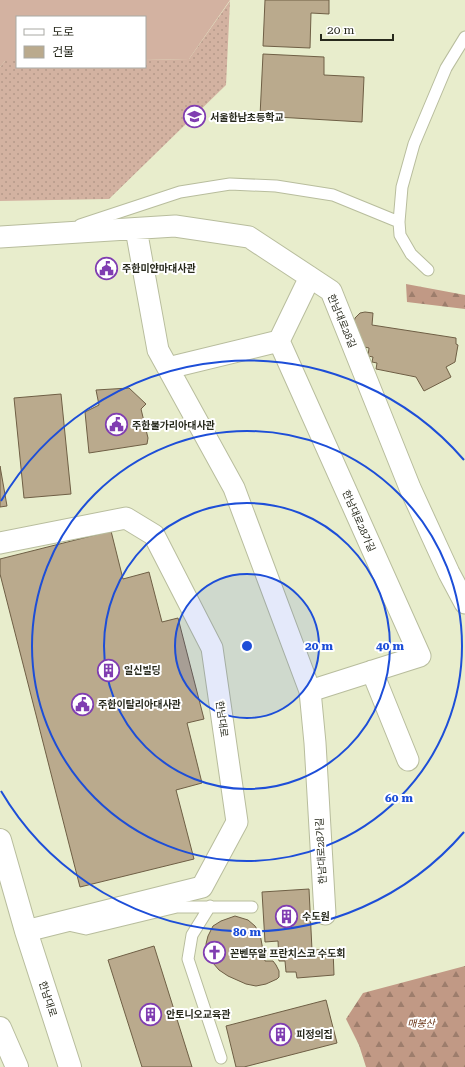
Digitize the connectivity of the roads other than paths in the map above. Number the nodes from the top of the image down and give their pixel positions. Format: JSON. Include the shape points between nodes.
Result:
{"nodes":[{"id":1,"x":465,"y":37,"type":"edge"},
{"id":2,"x":399,"y":222,"type":"junction"},
{"id":3,"x":136,"y":229,"type":"junction"},
{"id":4,"x":54,"y":234,"type":"junction"},
{"id":5,"x":0,"y":237,"type":"edge"},
{"id":6,"x":428,"y":270,"type":"dead end"},
{"id":7,"x":310,"y":277,"type":"junction"},
{"id":8,"x":279,"y":342,"type":"junction"},
{"id":9,"x":168,"y":368,"type":"junction"},
{"id":10,"x":0,"y":543,"type":"edge"},
{"id":11,"x":465,"y":603,"type":"edge"},
{"id":12,"x":372,"y":671,"type":"junction"},
{"id":13,"x":310,"y":691,"type":"junction"},
{"id":14,"x":408,"y":760,"type":"dead end"},
{"id":15,"x":0,"y":840,"type":"edge"},
{"id":16,"x":210,"y":906,"type":"junction"},
{"id":17,"x":252,"y":907,"type":"dead end"},
{"id":18,"x":325,"y":914,"type":"dead end"},
{"id":19,"x":60,"y":923,"type":"junction"},
{"id":20,"x":26,"y":932,"type":"junction"},
{"id":21,"x":0,"y":1028,"type":"edge"},
{"id":22,"x":221,"y":1058,"type":"dead end"},
{"id":23,"x":17,"y":1067,"type":"edge"},
{"id":24,"x":70,"y":1067,"type":"edge"}],
"edges":[{"from":1,"to":2,"type":"lane","via":[[446,68],[414,144],[402,187]]},
{"from":2,"to":4,"type":"lane","via":[[332,195],[276,186],[230,184],[180,192]]},
{"from":2,"to":6,"type":"lane","via":[[400,235],[412,254]]},
{"from":3,"to":4,"type":"street","name":"한남대로28길"},
{"from":3,"to":7,"type":"street","name":"한남대로28길","via":[[175,226],[249,237]]},
{"from":3,"to":9,"type":"street","name":"한남대로28가길","via":[[158,350]]},
{"from":4,"to":5,"type":"street","name":"한남대로28길"},
{"from":7,"to":8,"type":"street"},
{"from":7,"to":11,"type":"street","name":"한남대로28길","via":[[332,291],[410,488]]},
{"from":8,"to":9,"type":"street"},
{"from":8,"to":12,"type":"street","name":"한남대로28가길","via":[[420,656]]},
{"from":9,"to":13,"type":"street","name":"한남대로28가길","via":[[234,488]]},
{"from":10,"to":19,"type":"street","name":"한남대로","via":[[126,518],[154,535],[212,648],[237,822],[202,887]]},
{"from":12,"to":13,"type":"street","name":"한남대로28가길"},
{"from":12,"to":14,"type":"street"},
{"from":13,"to":18,"type":"street","name":"한남대로28가길"},
{"from":15,"to":20,"type":"main road","name":"한남대로"},
{"from":16,"to":17,"type":"lane"},
{"from":16,"to":19,"type":"lane","via":[[177,907],[86,929]]},
{"from":16,"to":22,"type":"lane","via":[[192,935],[188,959]]},
{"from":19,"to":20,"type":"street","name":"한남대로"},
{"from":20,"to":24,"type":"main road","name":"한남대로"},
{"from":21,"to":23,"type":"main road"}]}
